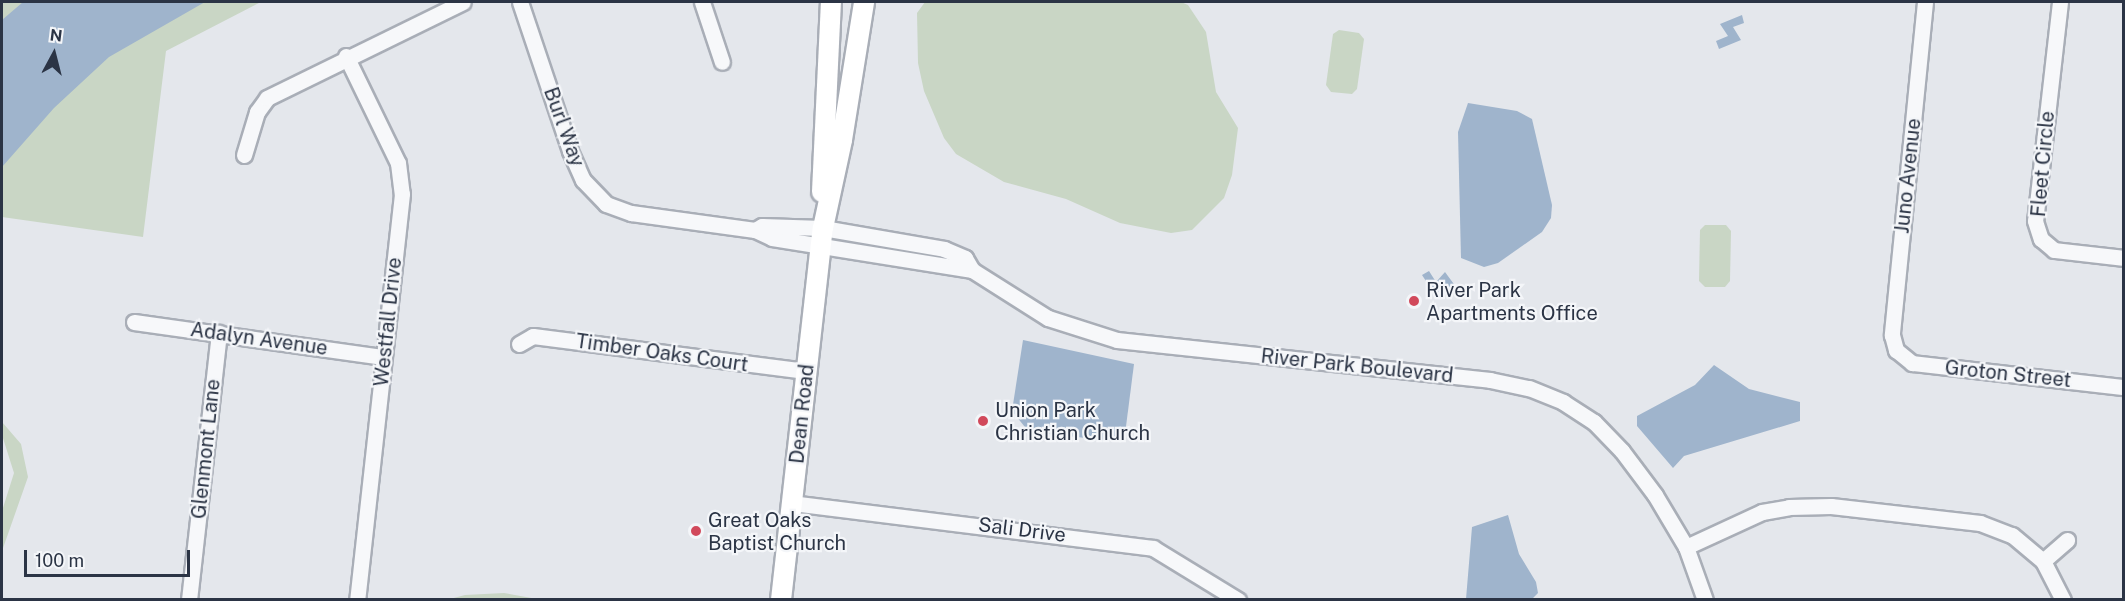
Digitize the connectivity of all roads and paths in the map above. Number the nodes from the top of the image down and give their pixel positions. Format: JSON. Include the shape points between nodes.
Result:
{"nodes":[{"id":1,"x":463,"y":2,"type":"edge"},
{"id":2,"x":520,"y":2,"type":"edge"},
{"id":3,"x":702,"y":2,"type":"edge"},
{"id":4,"x":831,"y":2,"type":"edge"},
{"id":5,"x":864,"y":2,"type":"edge"},
{"id":6,"x":1925,"y":2,"type":"edge"},
{"id":7,"x":2060,"y":2,"type":"edge"},
{"id":8,"x":346,"y":56,"type":"junction"},
{"id":9,"x":722,"y":62,"type":"dead end"},
{"id":10,"x":244,"y":155,"type":"dead end"},
{"id":11,"x":822,"y":237,"type":"junction"},
{"id":12,"x":2124,"y":258,"type":"edge"},
{"id":13,"x":134,"y":322,"type":"dead end"},
{"id":14,"x":219,"y":333,"type":"junction"},
{"id":15,"x":519,"y":344,"type":"dead end"},
{"id":16,"x":1896,"y":350,"type":"joint"},
{"id":17,"x":384,"y":357,"type":"junction"},
{"id":18,"x":806,"y":371,"type":"junction"},
{"id":19,"x":2124,"y":387,"type":"edge"},
{"id":20,"x":792,"y":503,"type":"junction"},
{"id":21,"x":2067,"y":540,"type":"dead end"},
{"id":22,"x":1686,"y":548,"type":"junction"},
{"id":23,"x":2043,"y":561,"type":"junction"},
{"id":24,"x":189,"y":600,"type":"edge"},
{"id":25,"x":357,"y":600,"type":"edge"},
{"id":26,"x":781,"y":600,"type":"edge"},
{"id":27,"x":1238,"y":600,"type":"edge"},
{"id":28,"x":1705,"y":600,"type":"edge"},
{"id":29,"x":2063,"y":600,"type":"edge"}],
"edges":[{"from":1,"to":8,"type":"street"},
{"from":2,"to":11,"type":"street","name":"Burl Way","via":[[570,151],[583,180],[606,204],[631,213],[755,230],[762,226]]},
{"from":3,"to":9,"type":"street"},
{"from":4,"to":11,"type":"main road","name":"Dean Road","via":[[822,138]]},
{"from":5,"to":11,"type":"main road","name":"Dean Road"},
{"from":6,"to":16,"type":"street","name":"Juno Avenue","via":[[1892,335]]},
{"from":7,"to":12,"type":"street","name":"Fleet Circle","via":[[2035,221],[2042,239],[2054,250]]},
{"from":8,"to":10,"type":"street","via":[[267,98],[253,122]]},
{"from":8,"to":17,"type":"street","name":"Westfall Drive","via":[[398,163],[402,194]]},
{"from":11,"to":18,"type":"main road","name":"Dean Road"},
{"from":11,"to":22,"type":"street","name":"River Park Boulevard","via":[[934,246],[965,258],[972,270],[1048,318],[1117,340],[1490,380],[1529,388],[1563,402],[1608,436],[1655,495]]},
{"from":13,"to":14,"type":"street","name":"Adalyn Avenue"},
{"from":14,"to":17,"type":"street","name":"Adalyn Avenue"},
{"from":14,"to":24,"type":"street","name":"Glenmont Lane"},
{"from":15,"to":18,"type":"street","name":"Timber Oaks Court","via":[[533,336]]},
{"from":16,"to":19,"type":"street","name":"Groton Street","via":[[1912,363]]},
{"from":17,"to":25,"type":"street","name":"Westfall Drive"},
{"from":18,"to":20,"type":"main road","name":"Dean Road"},
{"from":20,"to":26,"type":"main road","name":"Dean Road"},
{"from":20,"to":27,"type":"street","name":"Sali Drive","via":[[1153,548]]},
{"from":21,"to":23,"type":"street"},
{"from":22,"to":23,"type":"street","via":[[1762,512],[1831,506],[1980,524],[2012,535]]},
{"from":22,"to":28,"type":"street","name":"River Park Boulevard"},
{"from":23,"to":29,"type":"street"}]}
